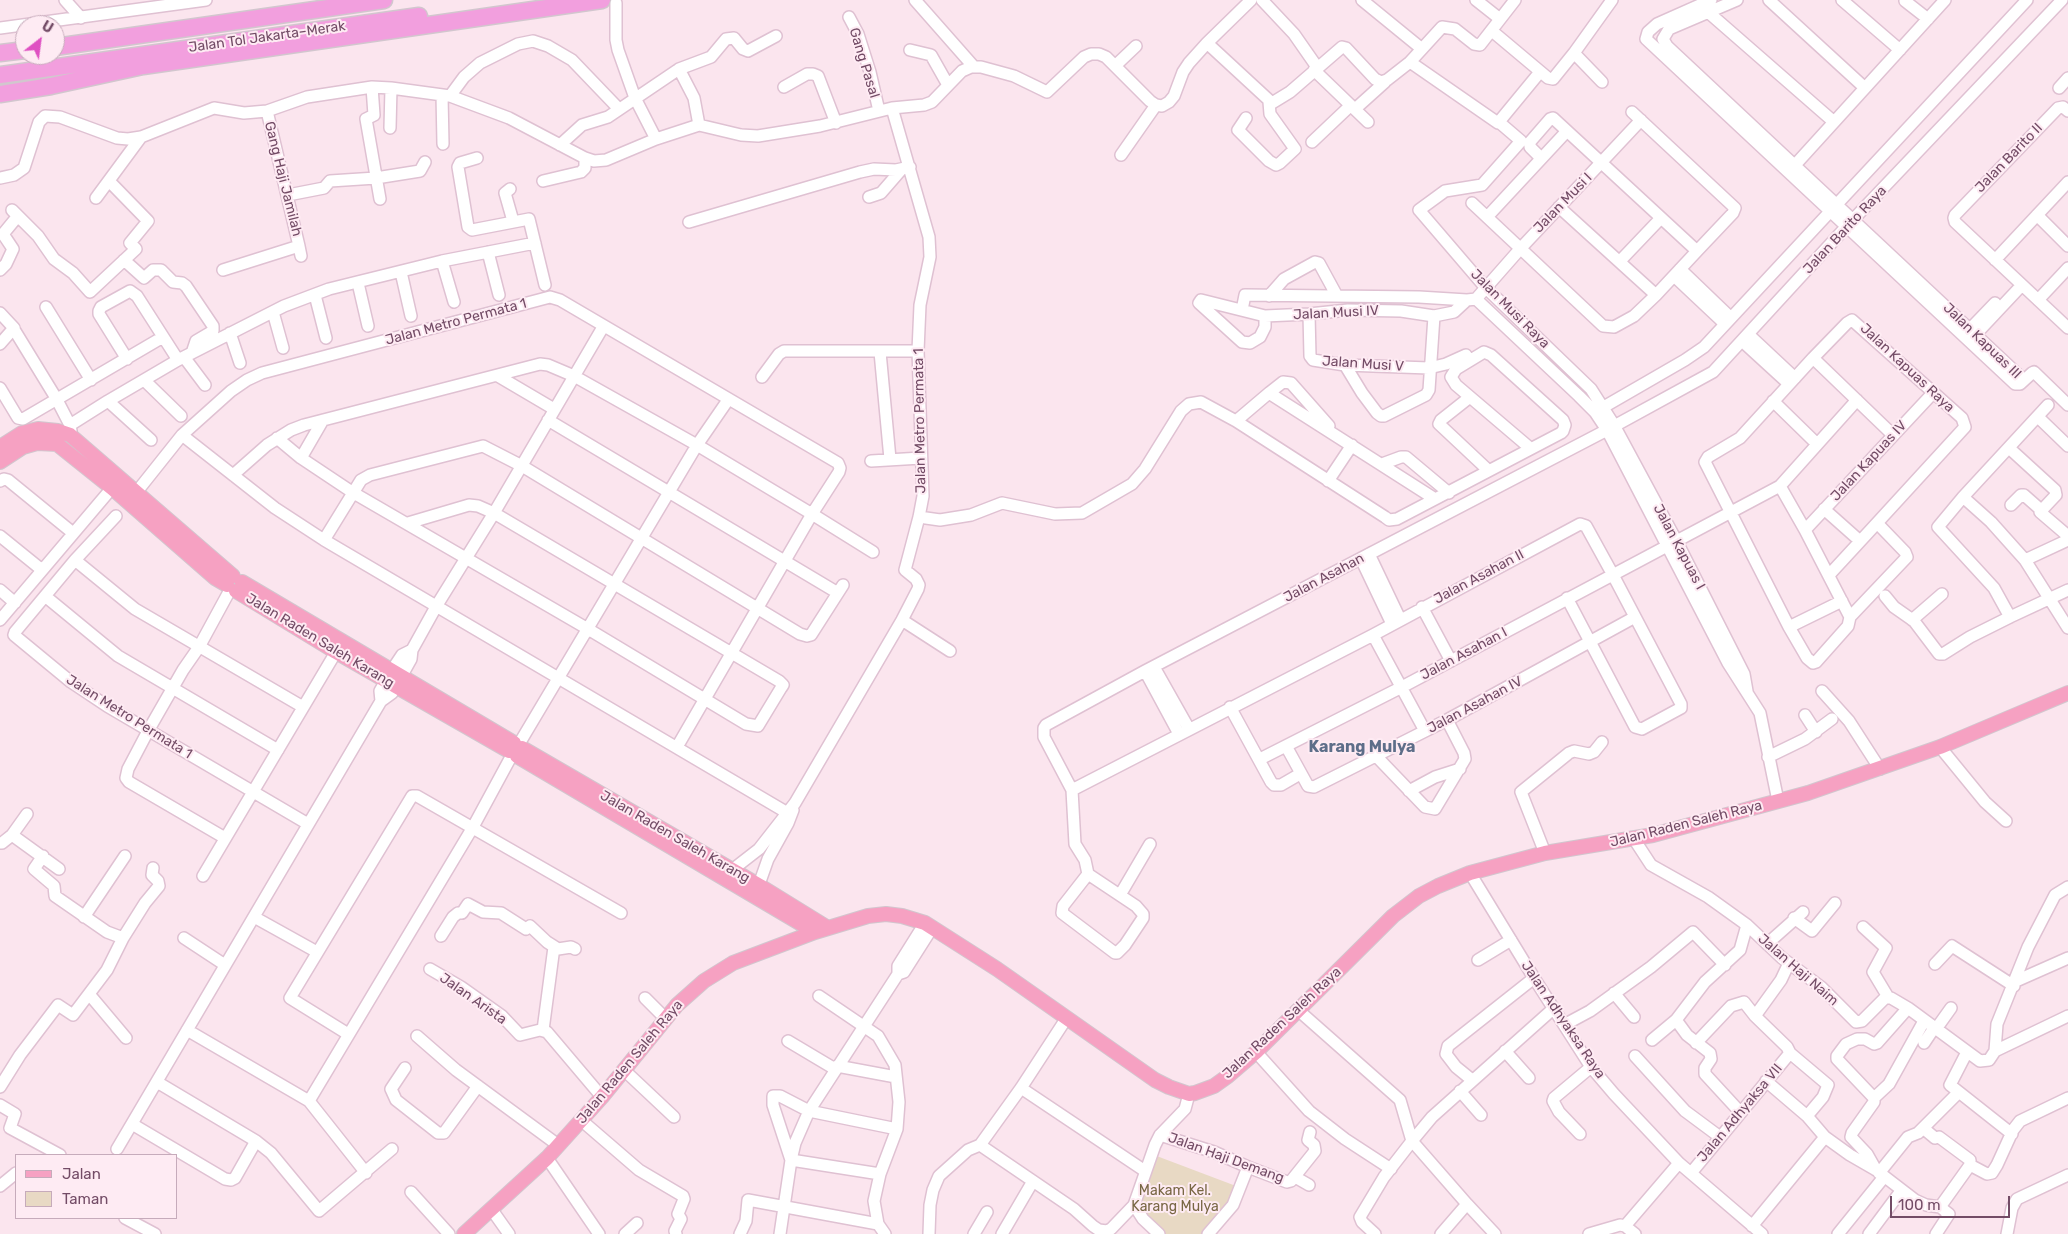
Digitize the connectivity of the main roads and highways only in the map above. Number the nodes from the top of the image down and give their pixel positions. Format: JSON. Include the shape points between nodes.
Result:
{"nodes":[{"id":1,"x":384,"y":0,"type":"edge"},
{"id":2,"x":535,"y":0,"type":"edge"},
{"id":3,"x":609,"y":1,"type":"edge"},
{"id":4,"x":0,"y":42,"type":"edge"},
{"id":5,"x":15,"y":43,"type":"edge"},
{"id":6,"x":65,"y":44,"type":"edge"},
{"id":7,"x":15,"y":51,"type":"edge"},
{"id":8,"x":0,"y":53,"type":"edge"},
{"id":9,"x":0,"y":75,"type":"edge"},
{"id":10,"x":0,"y":94,"type":"edge"},
{"id":11,"x":2,"y":444,"type":"edge"},
{"id":12,"x":0,"y":462,"type":"edge"},
{"id":13,"x":116,"y":483,"type":"junction"},
{"id":14,"x":233,"y":584,"type":"junction"},
{"id":15,"x":394,"y":678,"type":"junction"},
{"id":16,"x":2068,"y":693,"type":"edge"},
{"id":17,"x":821,"y":930,"type":"junction"},
{"id":18,"x":464,"y":1234,"type":"edge"}],
"edges":[{"from":1,"to":6,"type":"highway","name":"Jalan Tol Jakarta–Merak"},
{"from":2,"to":9,"type":"highway","name":"Jalan Tol Jakarta–Merak"},
{"from":3,"to":10,"type":"highway","via":[[143,66]]},
{"from":4,"to":5,"type":"highway"},
{"from":7,"to":8,"type":"highway"},
{"from":11,"to":13,"type":"main road","name":"Jalan Raden Saleh Karang","via":[[38,429],[70,430]]},
{"from":12,"to":13,"type":"main road","name":"Jalan Raden Saleh Karang","via":[[23,447],[37,443],[57,444]]},
{"from":13,"to":14,"type":"main road","name":"Jalan Raden Saleh Karang"},
{"from":14,"to":15,"type":"main road","name":"Jalan Raden Saleh Karang"},
{"from":14,"to":15,"type":"main road","name":"Jalan Raden Saleh Karang","via":[[336,652]]},
{"from":15,"to":17,"type":"main road","name":"Jalan Raden Saleh Karang"},
{"from":16,"to":17,"type":"main road","name":"Jalan Raden Saleh Raya","via":[[1940,747],[1778,801],[1634,839],[1545,853],[1470,873],[1419,896],[1393,916],[1256,1052],[1214,1086],[1189,1094],[1155,1080],[929,925],[886,914]]},
{"from":17,"to":18,"type":"main road","name":"Jalan Raden Saleh Raya","via":[[749,956],[724,967],[704,981],[677,1005],[547,1158]]}]}
